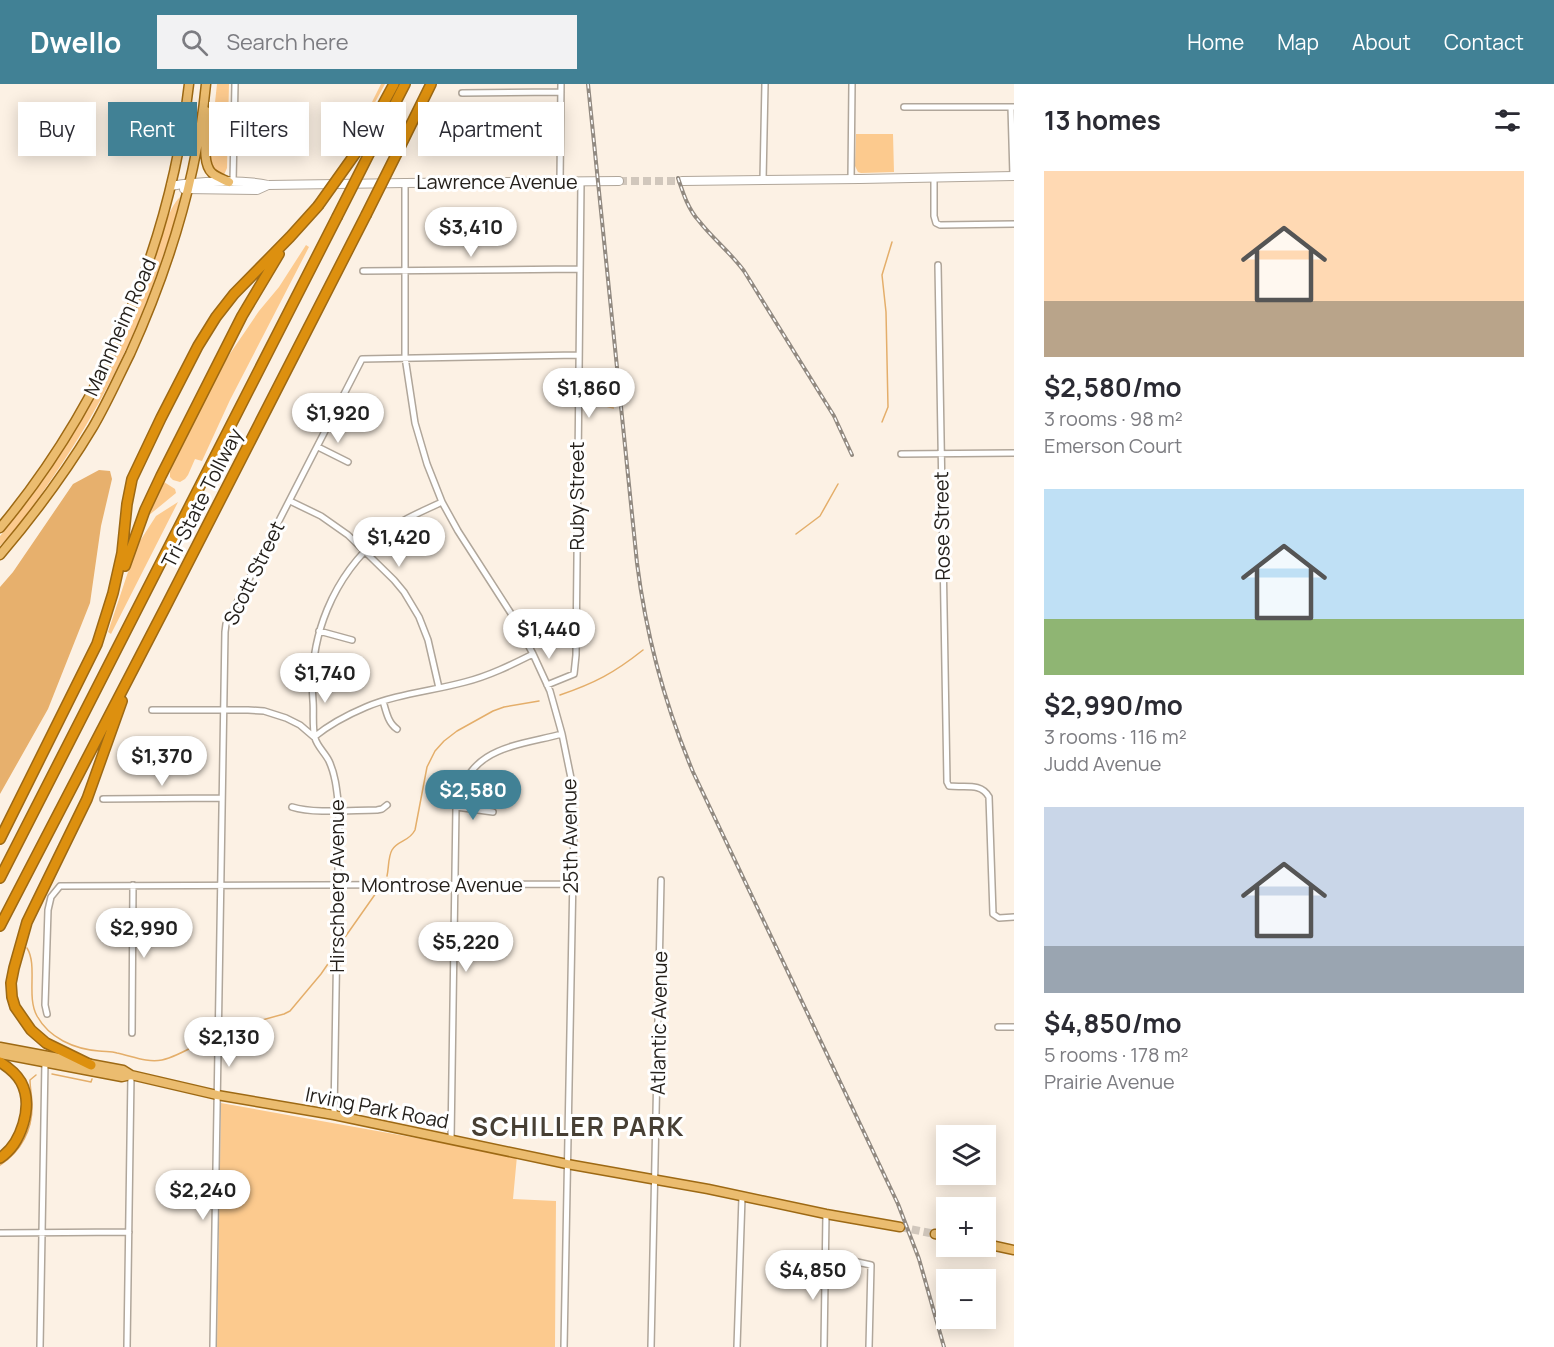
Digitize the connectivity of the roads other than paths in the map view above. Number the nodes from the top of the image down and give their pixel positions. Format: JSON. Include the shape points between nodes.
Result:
{"nodes":[{"id":1,"x":189,"y":84,"type":"edge"},
{"id":2,"x":206,"y":84,"type":"edge"},
{"id":3,"x":235,"y":84,"type":"edge"},
{"id":4,"x":394,"y":84,"type":"edge"},
{"id":5,"x":405,"y":84,"type":"edge"},
{"id":6,"x":431,"y":84,"type":"edge"},
{"id":7,"x":561,"y":84,"type":"edge"},
{"id":8,"x":765,"y":84,"type":"edge"},
{"id":9,"x":852,"y":84,"type":"edge"},
{"id":10,"x":561,"y":92,"type":"junction"},
{"id":11,"x":462,"y":93,"type":"dead end"},
{"id":12,"x":205,"y":98,"type":"junction"},
{"id":13,"x":1012,"y":107,"type":"edge"},
{"id":14,"x":904,"y":108,"type":"dead end"},
{"id":15,"x":1013,"y":176,"type":"edge"},
{"id":16,"x":934,"y":178,"type":"junction"},
{"id":17,"x":763,"y":180,"type":"junction"},
{"id":18,"x":851,"y":180,"type":"junction"},
{"id":19,"x":619,"y":181,"type":"tunnel mouth"},
{"id":20,"x":682,"y":181,"type":"tunnel mouth"},
{"id":21,"x":231,"y":182,"type":"junction"},
{"id":22,"x":560,"y":182,"type":"junction"},
{"id":23,"x":581,"y":182,"type":"junction"},
{"id":24,"x":405,"y":183,"type":"junction"},
{"id":25,"x":268,"y":185,"type":"junction"},
{"id":26,"x":171,"y":186,"type":"junction"},
{"id":27,"x":189,"y":186,"type":"junction"},
{"id":28,"x":1014,"y":224,"type":"edge"},
{"id":29,"x":290,"y":237,"type":"junction"},
{"id":30,"x":938,"y":265,"type":"dead end"},
{"id":31,"x":580,"y":269,"type":"junction"},
{"id":32,"x":363,"y":271,"type":"dead end"},
{"id":33,"x":404,"y":271,"type":"junction"},
{"id":34,"x":578,"y":355,"type":"junction"},
{"id":35,"x":405,"y":357,"type":"junction"},
{"id":36,"x":318,"y":447,"type":"junction"},
{"id":37,"x":1014,"y":453,"type":"edge"},
{"id":38,"x":901,"y":454,"type":"dead end"},
{"id":39,"x":941,"y":454,"type":"junction"},
{"id":40,"x":348,"y":462,"type":"dead end"},
{"id":41,"x":290,"y":501,"type":"junction"},
{"id":42,"x":442,"y":502,"type":"junction"},
{"id":43,"x":0,"y":528,"type":"edge"},
{"id":44,"x":365,"y":551,"type":"junction"},
{"id":45,"x":0,"y":555,"type":"edge"},
{"id":46,"x":319,"y":630,"type":"junction"},
{"id":47,"x":101,"y":633,"type":"junction"},
{"id":48,"x":352,"y":640,"type":"dead end"},
{"id":49,"x":533,"y":654,"type":"junction"},
{"id":50,"x":132,"y":671,"type":"junction"},
{"id":51,"x":547,"y":685,"type":"junction"},
{"id":52,"x":439,"y":688,"type":"junction"},
{"id":53,"x":383,"y":701,"type":"junction"},
{"id":54,"x":152,"y":710,"type":"dead end"},
{"id":55,"x":224,"y":710,"type":"junction"},
{"id":56,"x":398,"y":729,"type":"dead end"},
{"id":57,"x":562,"y":734,"type":"junction"},
{"id":58,"x":314,"y":736,"type":"junction"},
{"id":59,"x":222,"y":798,"type":"junction"},
{"id":60,"x":103,"y":799,"type":"dead end"},
{"id":61,"x":387,"y":805,"type":"dead end"},
{"id":62,"x":292,"y":807,"type":"dead end"},
{"id":63,"x":456,"y":807,"type":"junction"},
{"id":64,"x":339,"y":810,"type":"junction"},
{"id":65,"x":493,"y":812,"type":"dead end"},
{"id":66,"x":10,"y":819,"type":"junction"},
{"id":67,"x":0,"y":830,"type":"edge"},
{"id":68,"x":0,"y":839,"type":"edge"},
{"id":69,"x":0,"y":878,"type":"edge"},
{"id":70,"x":661,"y":880,"type":"dead end"},
{"id":71,"x":572,"y":884,"type":"junction"},
{"id":72,"x":134,"y":885,"type":"junction"},
{"id":73,"x":221,"y":885,"type":"junction"},
{"id":74,"x":338,"y":885,"type":"junction"},
{"id":75,"x":456,"y":885,"type":"junction"},
{"id":76,"x":1014,"y":917,"type":"edge"},
{"id":77,"x":0,"y":926,"type":"edge"},
{"id":78,"x":47,"y":1014,"type":"dead end"},
{"id":79,"x":998,"y":1027,"type":"dead end"},
{"id":80,"x":1014,"y":1027,"type":"edge"},
{"id":81,"x":132,"y":1033,"type":"dead end"},
{"id":82,"x":0,"y":1047,"type":"edge"},
{"id":83,"x":0,"y":1054,"type":"edge"},
{"id":84,"x":0,"y":1062,"type":"edge"},
{"id":85,"x":45,"y":1062,"type":"junction"},
{"id":86,"x":91,"y":1065,"type":"junction"},
{"id":87,"x":130,"y":1075,"type":"junction"},
{"id":88,"x":217,"y":1095,"type":"junction"},
{"id":89,"x":334,"y":1115,"type":"junction"},
{"id":90,"x":451,"y":1140,"type":"junction"},
{"id":91,"x":0,"y":1158,"type":"edge"},
{"id":92,"x":567,"y":1164,"type":"junction"},
{"id":93,"x":655,"y":1179,"type":"junction"},
{"id":94,"x":742,"y":1197,"type":"junction"},
{"id":95,"x":826,"y":1214,"type":"junction"},
{"id":96,"x":900,"y":1227,"type":"tunnel mouth"},
{"id":97,"x":129,"y":1232,"type":"junction"},
{"id":98,"x":0,"y":1233,"type":"edge"},
{"id":99,"x":41,"y":1233,"type":"junction"},
{"id":100,"x":996,"y":1246,"type":"edge"},
{"id":101,"x":1014,"y":1250,"type":"edge"},
{"id":102,"x":825,"y":1255,"type":"junction"},
{"id":103,"x":40,"y":1347,"type":"edge"},
{"id":104,"x":127,"y":1347,"type":"edge"},
{"id":105,"x":213,"y":1347,"type":"edge"},
{"id":106,"x":564,"y":1347,"type":"edge"},
{"id":107,"x":651,"y":1347,"type":"edge"},
{"id":108,"x":737,"y":1347,"type":"edge"},
{"id":109,"x":824,"y":1347,"type":"edge"},
{"id":110,"x":869,"y":1347,"type":"edge"}],
"edges":[{"from":1,"to":26,"type":"main road","name":"Mannheim Road"},
{"from":2,"to":12,"type":"main road","name":"Mannheim Road"},
{"from":3,"to":21,"type":"street"},
{"from":4,"to":29,"type":"highway","bridge":true,"via":[[360,147],[318,206]]},
{"from":5,"to":69,"type":"highway","name":"Tri-State Tollway","bridge":true},
{"from":6,"to":50,"type":"highway","name":"Tri-State Tollway","bridge":true},
{"from":7,"to":10,"type":"street"},
{"from":8,"to":17,"type":"street"},
{"from":9,"to":18,"type":"street"},
{"from":10,"to":11,"type":"street"},
{"from":10,"to":22,"type":"street"},
{"from":12,"to":21,"type":"main road","via":[[207,167]]},
{"from":12,"to":27,"type":"main road","name":"Mannheim Road"},
{"from":13,"to":14,"type":"street"},
{"from":13,"to":15,"type":"street"},
{"from":15,"to":16,"type":"main road"},
{"from":16,"to":18,"type":"main road"},
{"from":16,"to":28,"type":"street","via":[[936,223]]},
{"from":17,"to":18,"type":"main road"},
{"from":17,"to":20,"type":"main road"},
{"from":19,"to":23,"type":"main road","name":"Lawrence Avenue"},
{"from":21,"to":25,"type":"main road","name":"Lawrence Avenue"},
{"from":21,"to":27,"type":"main road","name":"Lawrence Avenue"},
{"from":22,"to":23,"type":"main road","name":"Lawrence Avenue"},
{"from":22,"to":24,"type":"main road","name":"Lawrence Avenue"},
{"from":23,"to":31,"type":"street","name":"Ruby Street"},
{"from":24,"to":25,"type":"main road","name":"Lawrence Avenue"},
{"from":24,"to":33,"type":"street","name":"25th Avenue"},
{"from":25,"to":27,"type":"main road","name":"Lawrence Avenue","via":[[257,190]]},
{"from":26,"to":27,"type":"main road","name":"Lawrence Avenue"},
{"from":26,"to":43,"type":"main road","name":"Mannheim Road","via":[[141,285],[113,350],[58,448]]},
{"from":27,"to":45,"type":"main road","name":"Mannheim Road","via":[[156,294],[115,385],[66,468]]},
{"from":29,"to":47,"type":"highway","via":[[242,316],[161,476]]},
{"from":29,"to":47,"type":"highway","via":[[216,317],[134,475],[122,553]]},
{"from":30,"to":39,"type":"street","name":"Rose Street"},
{"from":31,"to":33,"type":"street"},
{"from":31,"to":34,"type":"street","name":"Ruby Street"},
{"from":32,"to":33,"type":"street"},
{"from":33,"to":35,"type":"street","name":"25th Avenue"},
{"from":34,"to":35,"type":"street"},
{"from":34,"to":51,"type":"street","name":"Ruby Street","via":[[576,654],[574,674]]},
{"from":35,"to":36,"type":"street","name":"Scott Street","via":[[363,359]]},
{"from":35,"to":42,"type":"street","name":"25th Avenue","via":[[415,423]]},
{"from":36,"to":40,"type":"street"},
{"from":36,"to":41,"type":"street","name":"Scott Street"},
{"from":37,"to":39,"type":"street"},
{"from":38,"to":39,"type":"street"},
{"from":39,"to":76,"type":"street","name":"Rose Street","via":[[947,782],[949,786],[986,790],[993,915]]},
{"from":41,"to":44,"type":"street","via":[[333,524]]},
{"from":41,"to":55,"type":"street","name":"Scott Street","via":[[226,624]]},
{"from":42,"to":44,"type":"street","name":"Hirschberg Avenue","via":[[408,518]]},
{"from":42,"to":49,"type":"street","name":"25th Avenue"},
{"from":44,"to":46,"type":"street","name":"Hirschberg Avenue","via":[[337,588]]},
{"from":44,"to":52,"type":"street","via":[[412,604],[428,640]]},
{"from":46,"to":48,"type":"street"},
{"from":46,"to":58,"type":"street","name":"Hirschberg Avenue","via":[[312,672]]},
{"from":47,"to":66,"type":"highway"},
{"from":49,"to":51,"type":"street","name":"25th Avenue"},
{"from":49,"to":52,"type":"street","via":[[486,676]]},
{"from":50,"to":77,"type":"highway","name":"Tri-State Tollway"},
{"from":50,"to":86,"type":"highway","via":[[87,799],[30,916],[11,983],[15,1007],[25,1024],[46,1043]]},
{"from":51,"to":57,"type":"street","name":"25th Avenue"},
{"from":52,"to":53,"type":"street"},
{"from":53,"to":56,"type":"street","via":[[389,720]]},
{"from":53,"to":58,"type":"street"},
{"from":54,"to":55,"type":"street"},
{"from":55,"to":58,"type":"street","via":[[274,714]]},
{"from":55,"to":59,"type":"street","name":"Scott Street"},
{"from":57,"to":63,"type":"street","via":[[502,749],[486,757],[468,775]]},
{"from":57,"to":71,"type":"street","name":"25th Avenue","via":[[572,783]]},
{"from":58,"to":64,"type":"street","name":"Hirschberg Avenue","via":[[329,761]]},
{"from":59,"to":60,"type":"street"},
{"from":59,"to":73,"type":"street","name":"Scott Street"},
{"from":61,"to":64,"type":"street","via":[[377,810]]},
{"from":62,"to":64,"type":"street"},
{"from":63,"to":65,"type":"street"},
{"from":63,"to":75,"type":"street"},
{"from":64,"to":74,"type":"street","name":"Hirschberg Avenue"},
{"from":66,"to":67,"type":"highway"},
{"from":66,"to":68,"type":"highway"},
{"from":70,"to":93,"type":"street","name":"Atlantic Avenue"},
{"from":71,"to":75,"type":"street","name":"Montrose Avenue"},
{"from":71,"to":92,"type":"street","name":"25th Avenue"},
{"from":72,"to":73,"type":"street","name":"Montrose Avenue"},
{"from":72,"to":78,"type":"street","name":"Montrose Avenue","via":[[60,886],[51,897]]},
{"from":72,"to":81,"type":"street"},
{"from":73,"to":74,"type":"street","name":"Montrose Avenue"},
{"from":73,"to":88,"type":"street","name":"Scott Street"},
{"from":74,"to":75,"type":"street","name":"Montrose Avenue"},
{"from":74,"to":89,"type":"street","name":"Hirschberg Avenue"},
{"from":75,"to":90,"type":"street"},
{"from":79,"to":80,"type":"street"},
{"from":82,"to":86,"type":"main road","name":"Irving Park Road"},
{"from":83,"to":85,"type":"main road","name":"Irving Park Road"},
{"from":84,"to":91,"type":"highway","via":[[21,1082],[26,1106],[20,1134]]},
{"from":85,"to":87,"type":"main road","name":"Irving Park Road","via":[[122,1077]]},
{"from":85,"to":99,"type":"street"},
{"from":86,"to":87,"type":"main road","name":"Irving Park Road","via":[[123,1070]]},
{"from":87,"to":88,"type":"main road","name":"Irving Park Road"},
{"from":87,"to":97,"type":"street"},
{"from":88,"to":89,"type":"main road","name":"Irving Park Road"},
{"from":88,"to":105,"type":"street","name":"Scott Street"},
{"from":89,"to":90,"type":"main road","name":"Irving Park Road"},
{"from":90,"to":92,"type":"main road","name":"Irving Park Road"},
{"from":92,"to":93,"type":"main road","name":"Irving Park Road"},
{"from":92,"to":106,"type":"street","name":"25th Avenue"},
{"from":93,"to":94,"type":"main road","name":"Irving Park Road"},
{"from":93,"to":107,"type":"street","name":"Atlantic Avenue"},
{"from":94,"to":95,"type":"main road","name":"Irving Park Road"},
{"from":94,"to":108,"type":"street"},
{"from":95,"to":96,"type":"main road","name":"Irving Park Road"},
{"from":95,"to":102,"type":"street"},
{"from":97,"to":99,"type":"street"},
{"from":97,"to":104,"type":"street"},
{"from":98,"to":99,"type":"street"},
{"from":99,"to":103,"type":"street"},
{"from":100,"to":101,"type":"main road"},
{"from":102,"to":109,"type":"street"},
{"from":102,"to":110,"type":"street","via":[[871,1265]]}]}
